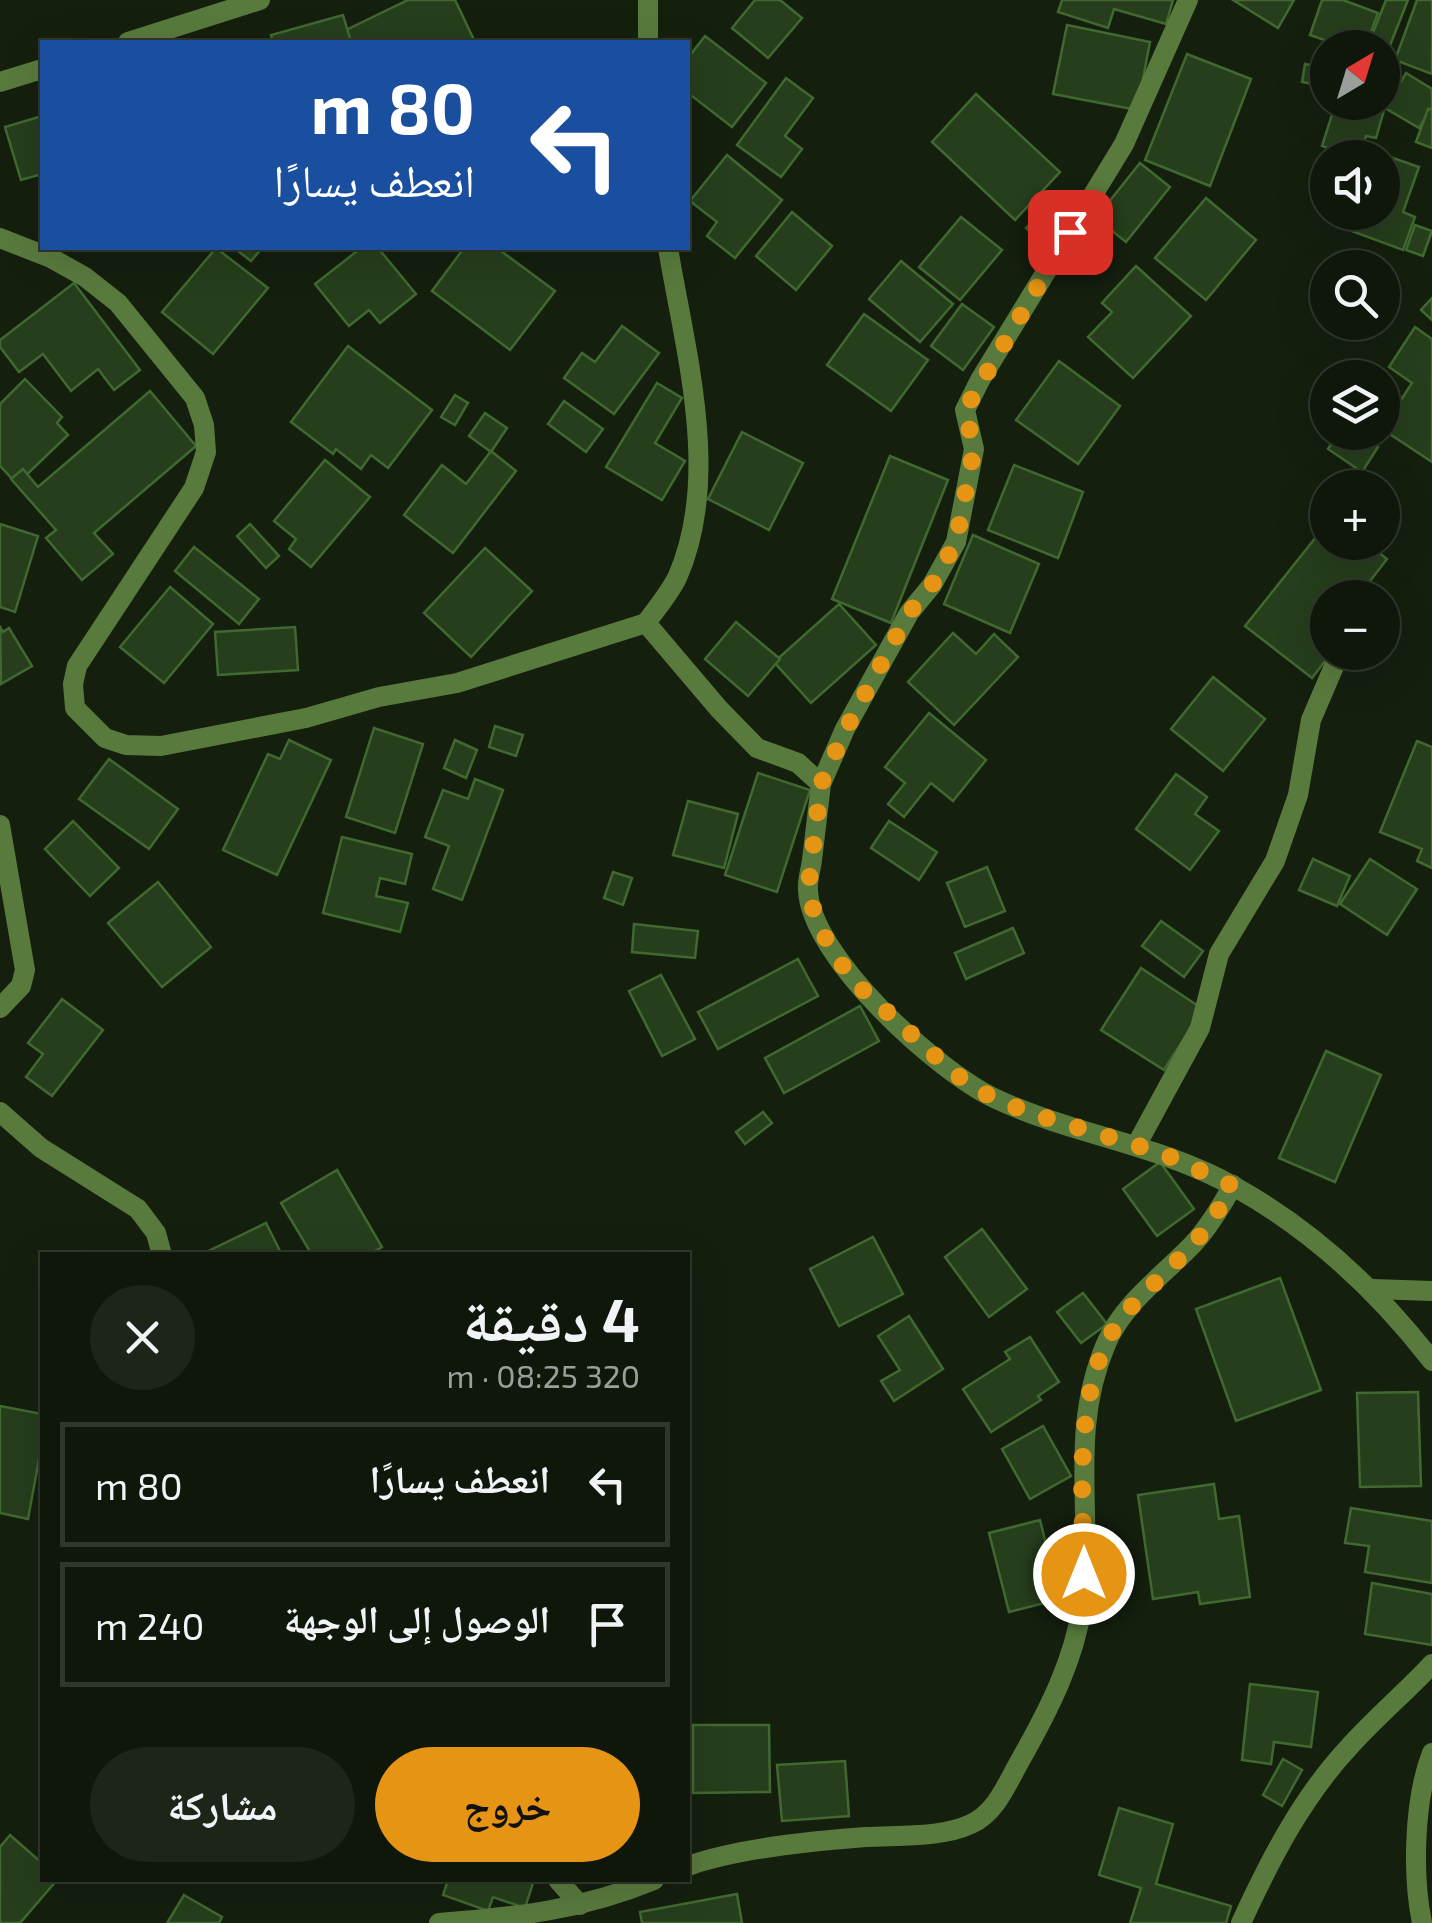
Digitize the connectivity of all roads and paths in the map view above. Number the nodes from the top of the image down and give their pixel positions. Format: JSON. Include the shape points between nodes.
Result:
{"nodes":[{"id":1,"x":260,"y":0,"type":"edge"},
{"id":2,"x":648,"y":0,"type":"edge"},
{"id":3,"x":1188,"y":0,"type":"edge"},
{"id":4,"x":134,"y":40,"type":"edge"},
{"id":5,"x":648,"y":40,"type":"edge"},
{"id":6,"x":40,"y":70,"type":"edge"},
{"id":7,"x":0,"y":82,"type":"edge"},
{"id":8,"x":0,"y":238,"type":"edge"},
{"id":9,"x":668,"y":250,"type":"edge"},
{"id":10,"x":646,"y":623,"type":"junction"},
{"id":11,"x":1333,"y":670,"type":"edge"},
{"id":12,"x":821,"y":784,"type":"junction"},
{"id":13,"x":1,"y":839,"type":"edge"},
{"id":14,"x":0,"y":1008,"type":"edge"},
{"id":15,"x":0,"y":1112,"type":"edge"},
{"id":16,"x":1137,"y":1144,"type":"junction"},
{"id":17,"x":1233,"y":1186,"type":"junction"},
{"id":18,"x":161,"y":1252,"type":"edge"},
{"id":19,"x":1373,"y":1289,"type":"junction"},
{"id":20,"x":1432,"y":1290,"type":"edge"},
{"id":21,"x":1432,"y":1361,"type":"edge"},
{"id":22,"x":1432,"y":1664,"type":"edge"},
{"id":23,"x":1432,"y":1753,"type":"edge"},
{"id":24,"x":690,"y":1866,"type":"edge"},
{"id":25,"x":560,"y":1882,"type":"edge"},
{"id":26,"x":648,"y":1882,"type":"edge"},
{"id":27,"x":580,"y":1905,"type":"junction"},
{"id":28,"x":439,"y":1923,"type":"edge"},
{"id":29,"x":1241,"y":1923,"type":"edge"},
{"id":30,"x":1422,"y":1923,"type":"edge"}],
"edges":[{"from":1,"to":4,"type":"street"},
{"from":2,"to":5,"type":"street"},
{"from":3,"to":12,"type":"street","via":[[1124,144],[965,410],[974,449],[956,542],[909,613]]},
{"from":6,"to":7,"type":"street"},
{"from":8,"to":10,"type":"street","via":[[51,258],[118,303],[195,398],[204,425],[206,452],[194,488],[77,666],[74,708],[105,738],[161,746],[306,718],[457,683]]},
{"from":9,"to":10,"type":"street","via":[[694,412],[696,502],[676,580]]},
{"from":10,"to":12,"type":"street","via":[[758,748],[798,763]]},
{"from":11,"to":16,"type":"street","via":[[1311,720],[1298,795],[1275,861],[1219,954],[1200,1028]]},
{"from":12,"to":16,"type":"street","via":[[808,890],[818,926],[851,979],[955,1074],[991,1097]]},
{"from":13,"to":14,"type":"street","via":[[25,970],[21,986]]},
{"from":15,"to":18,"type":"street","via":[[41,1148],[138,1209]]},
{"from":16,"to":17,"type":"street"},
{"from":17,"to":19,"type":"street","via":[[1299,1226]]},
{"from":17,"to":24,"type":"street","via":[[1198,1238],[1106,1341],[1086,1415],[1083,1590],[1074,1646],[1044,1718],[992,1810],[936,1832],[810,1841]]},
{"from":19,"to":20,"type":"street"},
{"from":19,"to":21,"type":"street"},
{"from":22,"to":29,"type":"street","via":[[1314,1792],[1274,1852]]},
{"from":23,"to":30,"type":"street","via":[[1419,1815]]},
{"from":25,"to":27,"type":"street"},
{"from":26,"to":27,"type":"street"},
{"from":27,"to":28,"type":"street"}]}
